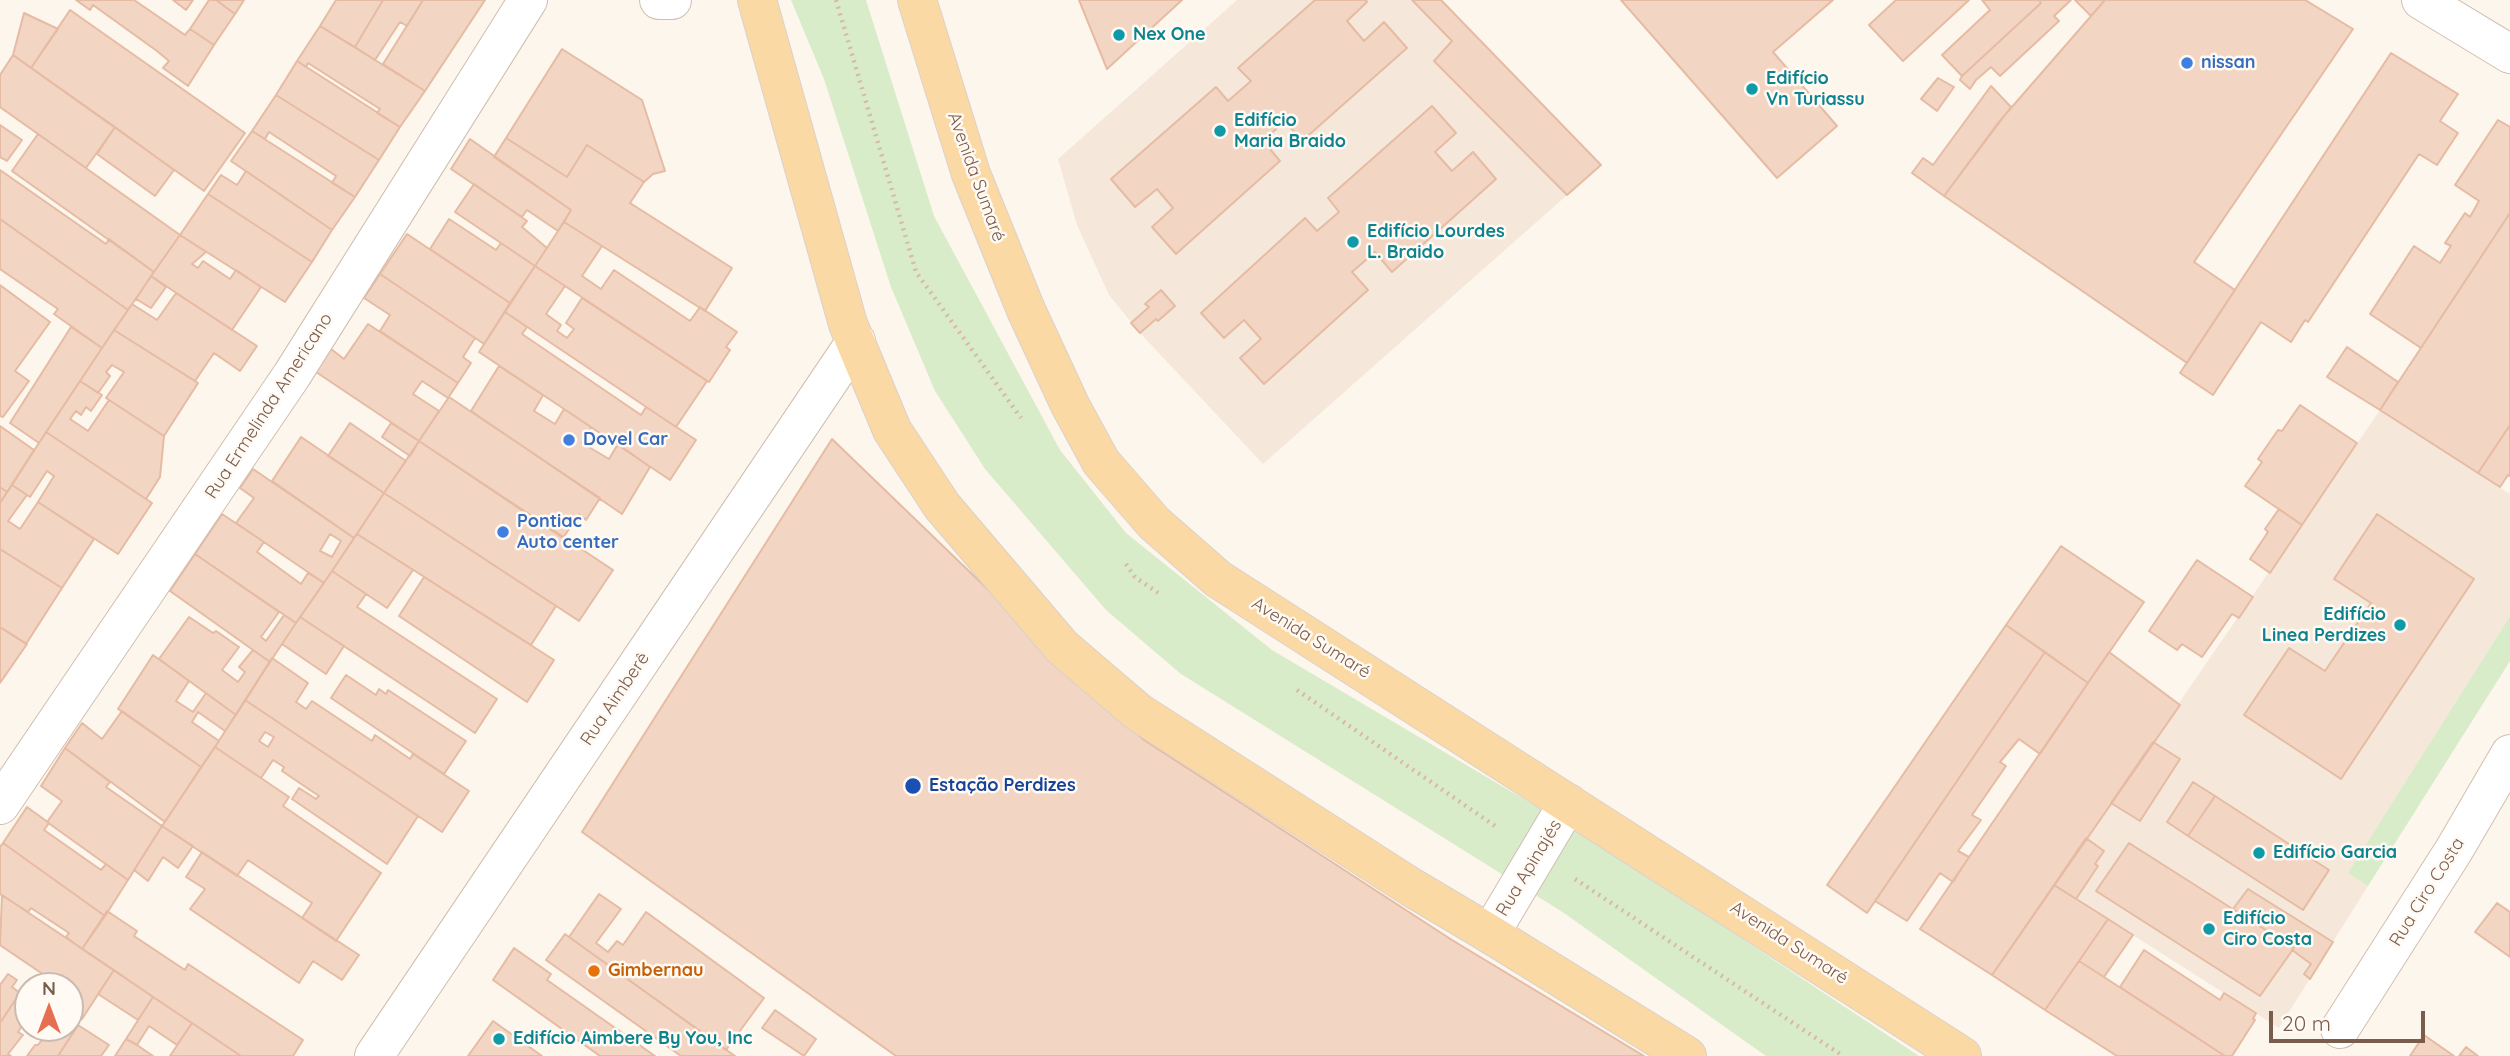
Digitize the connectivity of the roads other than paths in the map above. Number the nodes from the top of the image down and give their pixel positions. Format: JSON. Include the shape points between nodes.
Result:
{"nodes":[{"id":1,"x":528,"y":0,"type":"edge"},
{"id":2,"x":659,"y":0,"type":"edge"},
{"id":3,"x":672,"y":0,"type":"edge"},
{"id":4,"x":757,"y":0,"type":"edge"},
{"id":5,"x":917,"y":0,"type":"edge"},
{"id":6,"x":2421,"y":0,"type":"edge"},
{"id":7,"x":2510,"y":54,"type":"edge"},
{"id":8,"x":856,"y":341,"type":"junction"},
{"id":9,"x":2510,"y":754,"type":"edge"},
{"id":10,"x":1568,"y":803,"type":"junction"},
{"id":11,"x":0,"y":805,"type":"edge"},
{"id":12,"x":1490,"y":934,"type":"junction"},
{"id":13,"x":2340,"y":1029,"type":"dead end"},
{"id":14,"x":374,"y":1056,"type":"edge"},
{"id":15,"x":1687,"y":1056,"type":"edge"},
{"id":16,"x":1962,"y":1056,"type":"edge"}],
"edges":[{"from":1,"to":11,"type":"street","name":"Rua Ermelinda Americano","via":[[292,375]]},
{"from":2,"to":3,"type":"street"},
{"from":4,"to":8,"type":"main road"},
{"from":5,"to":10,"type":"main road","name":"Avenida Sumaré","via":[[971,174],[1048,358],[1101,462],[1154,523],[1218,579]]},
{"from":6,"to":7,"type":"street"},
{"from":8,"to":12,"type":"main road","via":[[892,430],[942,506],[1062,647],[1138,712]]},
{"from":8,"to":14,"type":"street","name":"Rua Aimberê"},
{"from":9,"to":13,"type":"street","name":"Rua Ciro Costa"},
{"from":10,"to":12,"type":"street","name":"Rua Apinajés"},
{"from":10,"to":16,"type":"main road","name":"Avenida Sumaré"},
{"from":12,"to":15,"type":"main road"}]}
